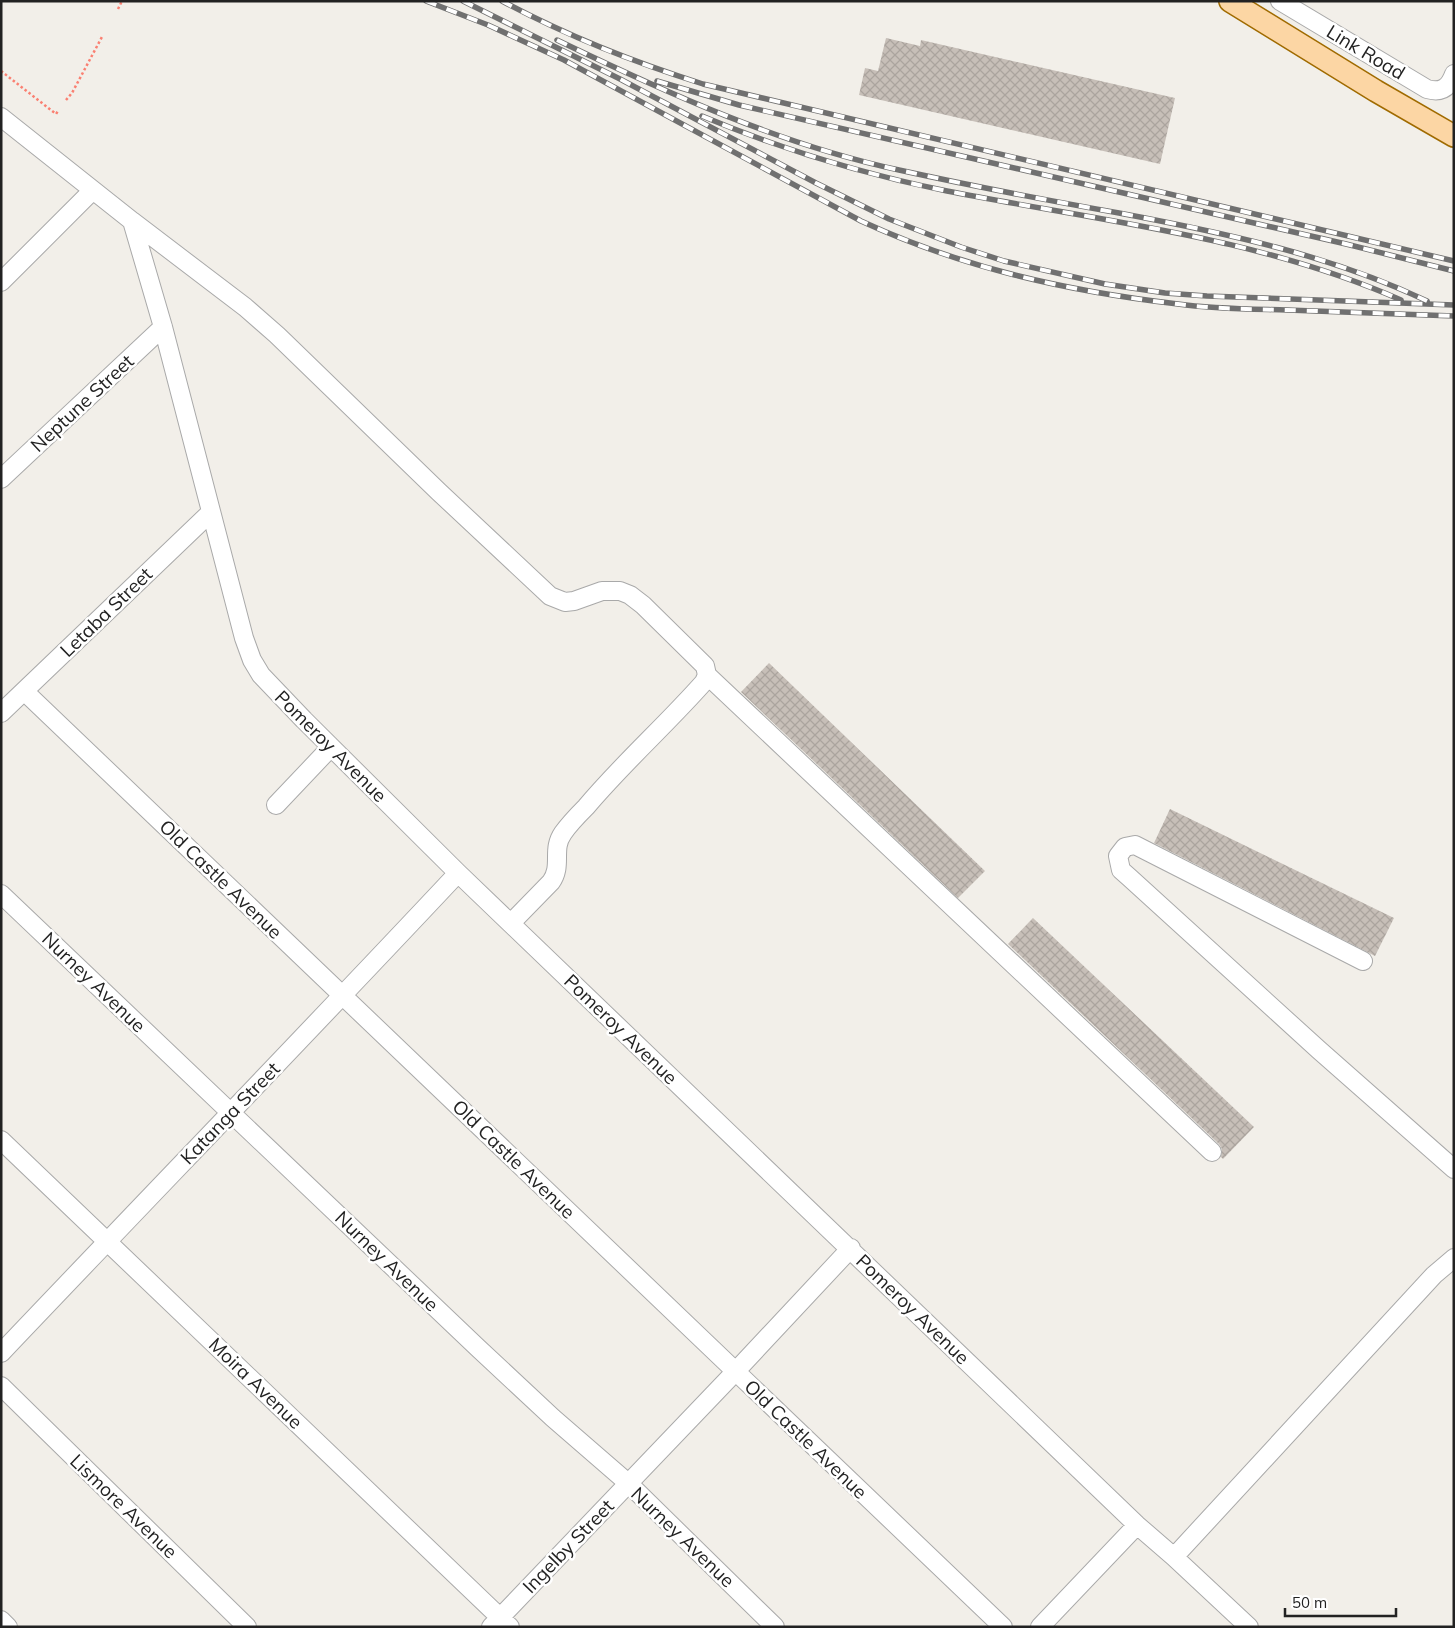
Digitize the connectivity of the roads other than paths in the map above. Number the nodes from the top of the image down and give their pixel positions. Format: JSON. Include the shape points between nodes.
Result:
{"nodes":[{"id":1,"x":1230,"y":1,"type":"edge"},
{"id":2,"x":1280,"y":1,"type":"edge"},
{"id":3,"x":1453,"y":77,"type":"edge"},
{"id":4,"x":1376,"y":91,"type":"junction"},
{"id":5,"x":1,"y":117,"type":"edge"},
{"id":6,"x":1454,"y":123,"type":"edge"},
{"id":7,"x":1454,"y":136,"type":"edge"},
{"id":8,"x":93,"y":190,"type":"junction"},
{"id":9,"x":132,"y":222,"type":"junction"},
{"id":10,"x":1,"y":282,"type":"edge"},
{"id":11,"x":163,"y":327,"type":"junction"},
{"id":12,"x":1,"y":479,"type":"edge"},
{"id":13,"x":211,"y":512,"type":"junction"},
{"id":14,"x":706,"y":675,"type":"junction"},
{"id":15,"x":24,"y":691,"type":"junction"},
{"id":16,"x":1,"y":713,"type":"edge"},
{"id":17,"x":331,"y":747,"type":"junction"},
{"id":18,"x":276,"y":805,"type":"dead end"},
{"id":19,"x":458,"y":873,"type":"junction"},
{"id":20,"x":1,"y":894,"type":"edge"},
{"id":21,"x":511,"y":924,"type":"junction"},
{"id":22,"x":1363,"y":961,"type":"dead end"},
{"id":23,"x":344,"y":996,"type":"junction"},
{"id":24,"x":230,"y":1112,"type":"junction"},
{"id":25,"x":1,"y":1140,"type":"edge"},
{"id":26,"x":1212,"y":1152,"type":"dead end"},
{"id":27,"x":1454,"y":1169,"type":"edge"},
{"id":28,"x":108,"y":1241,"type":"junction"},
{"id":29,"x":851,"y":1248,"type":"junction"},
{"id":30,"x":1454,"y":1258,"type":"edge"},
{"id":31,"x":1,"y":1353,"type":"edge"},
{"id":32,"x":735,"y":1372,"type":"junction"},
{"id":33,"x":1,"y":1386,"type":"edge"},
{"id":34,"x":628,"y":1483,"type":"junction"},
{"id":35,"x":1137,"y":1524,"type":"junction"},
{"id":36,"x":1174,"y":1557,"type":"junction"},
{"id":37,"x":1,"y":1620,"type":"edge"},
{"id":38,"x":500,"y":1624,"type":"edge"},
{"id":39,"x":8,"y":1627,"type":"edge"},
{"id":40,"x":247,"y":1627,"type":"edge"},
{"id":41,"x":775,"y":1627,"type":"edge"},
{"id":42,"x":1003,"y":1627,"type":"edge"},
{"id":43,"x":1040,"y":1627,"type":"edge"},
{"id":44,"x":1249,"y":1627,"type":"edge"}],
"edges":[{"from":1,"to":4,"type":"main road"},
{"from":2,"to":3,"type":"street","name":"Link Road","via":[[1427,89],[1446,88]]},
{"from":4,"to":6,"type":"main road"},
{"from":4,"to":7,"type":"main road"},
{"from":5,"to":8,"type":"street"},
{"from":8,"to":9,"type":"street"},
{"from":8,"to":10,"type":"street"},
{"from":9,"to":11,"type":"street","name":"Pomeroy Avenue"},
{"from":9,"to":14,"type":"street","via":[[277,335],[550,596],[565,602],[602,591],[630,596],[698,658],[705,666]]},
{"from":11,"to":12,"type":"street","name":"Neptune Street"},
{"from":11,"to":13,"type":"street","name":"Pomeroy Avenue"},
{"from":13,"to":15,"type":"street","name":"Letaba Street"},
{"from":13,"to":17,"type":"street","name":"Pomeroy Avenue","via":[[252,660],[262,675]]},
{"from":14,"to":21,"type":"street","via":[[704,682],[563,833],[557,846],[557,875]]},
{"from":14,"to":26,"type":"street"},
{"from":15,"to":16,"type":"street","name":"Letaba Street"},
{"from":15,"to":23,"type":"street","name":"Old Castle Avenue"},
{"from":17,"to":18,"type":"street"},
{"from":17,"to":19,"type":"street","name":"Pomeroy Avenue"},
{"from":19,"to":21,"type":"street","name":"Pomeroy Avenue"},
{"from":19,"to":23,"type":"street","name":"Katanga Street"},
{"from":20,"to":24,"type":"street","name":"Nurney Avenue"},
{"from":21,"to":29,"type":"street","name":"Pomeroy Avenue"},
{"from":22,"to":27,"type":"street","via":[[1135,845],[1125,847],[1118,856],[1121,870]]},
{"from":23,"to":24,"type":"street","name":"Katanga Street"},
{"from":23,"to":32,"type":"street","name":"Old Castle Avenue"},
{"from":24,"to":28,"type":"street","name":"Katanga Street"},
{"from":24,"to":34,"type":"street","name":"Nurney Avenue","via":[[505,1374]]},
{"from":25,"to":28,"type":"street","name":"Moira Avenue"},
{"from":28,"to":31,"type":"street","name":"Katanga Street"},
{"from":28,"to":38,"type":"street","name":"Moira Avenue"},
{"from":29,"to":32,"type":"street","name":"Ingelby Street"},
{"from":29,"to":35,"type":"street","name":"Pomeroy Avenue"},
{"from":30,"to":36,"type":"street","via":[[1434,1275]]},
{"from":32,"to":34,"type":"street","name":"Ingelby Street"},
{"from":32,"to":42,"type":"street","name":"Old Castle Avenue"},
{"from":33,"to":40,"type":"street","name":"Lismore Avenue"},
{"from":34,"to":38,"type":"street","name":"Ingelby Street"},
{"from":34,"to":41,"type":"street","name":"Nurney Avenue"},
{"from":35,"to":36,"type":"street","name":"Pomeroy Avenue"},
{"from":35,"to":43,"type":"street"},
{"from":36,"to":44,"type":"street","name":"Pomeroy Avenue"},
{"from":37,"to":39,"type":"street"}]}
